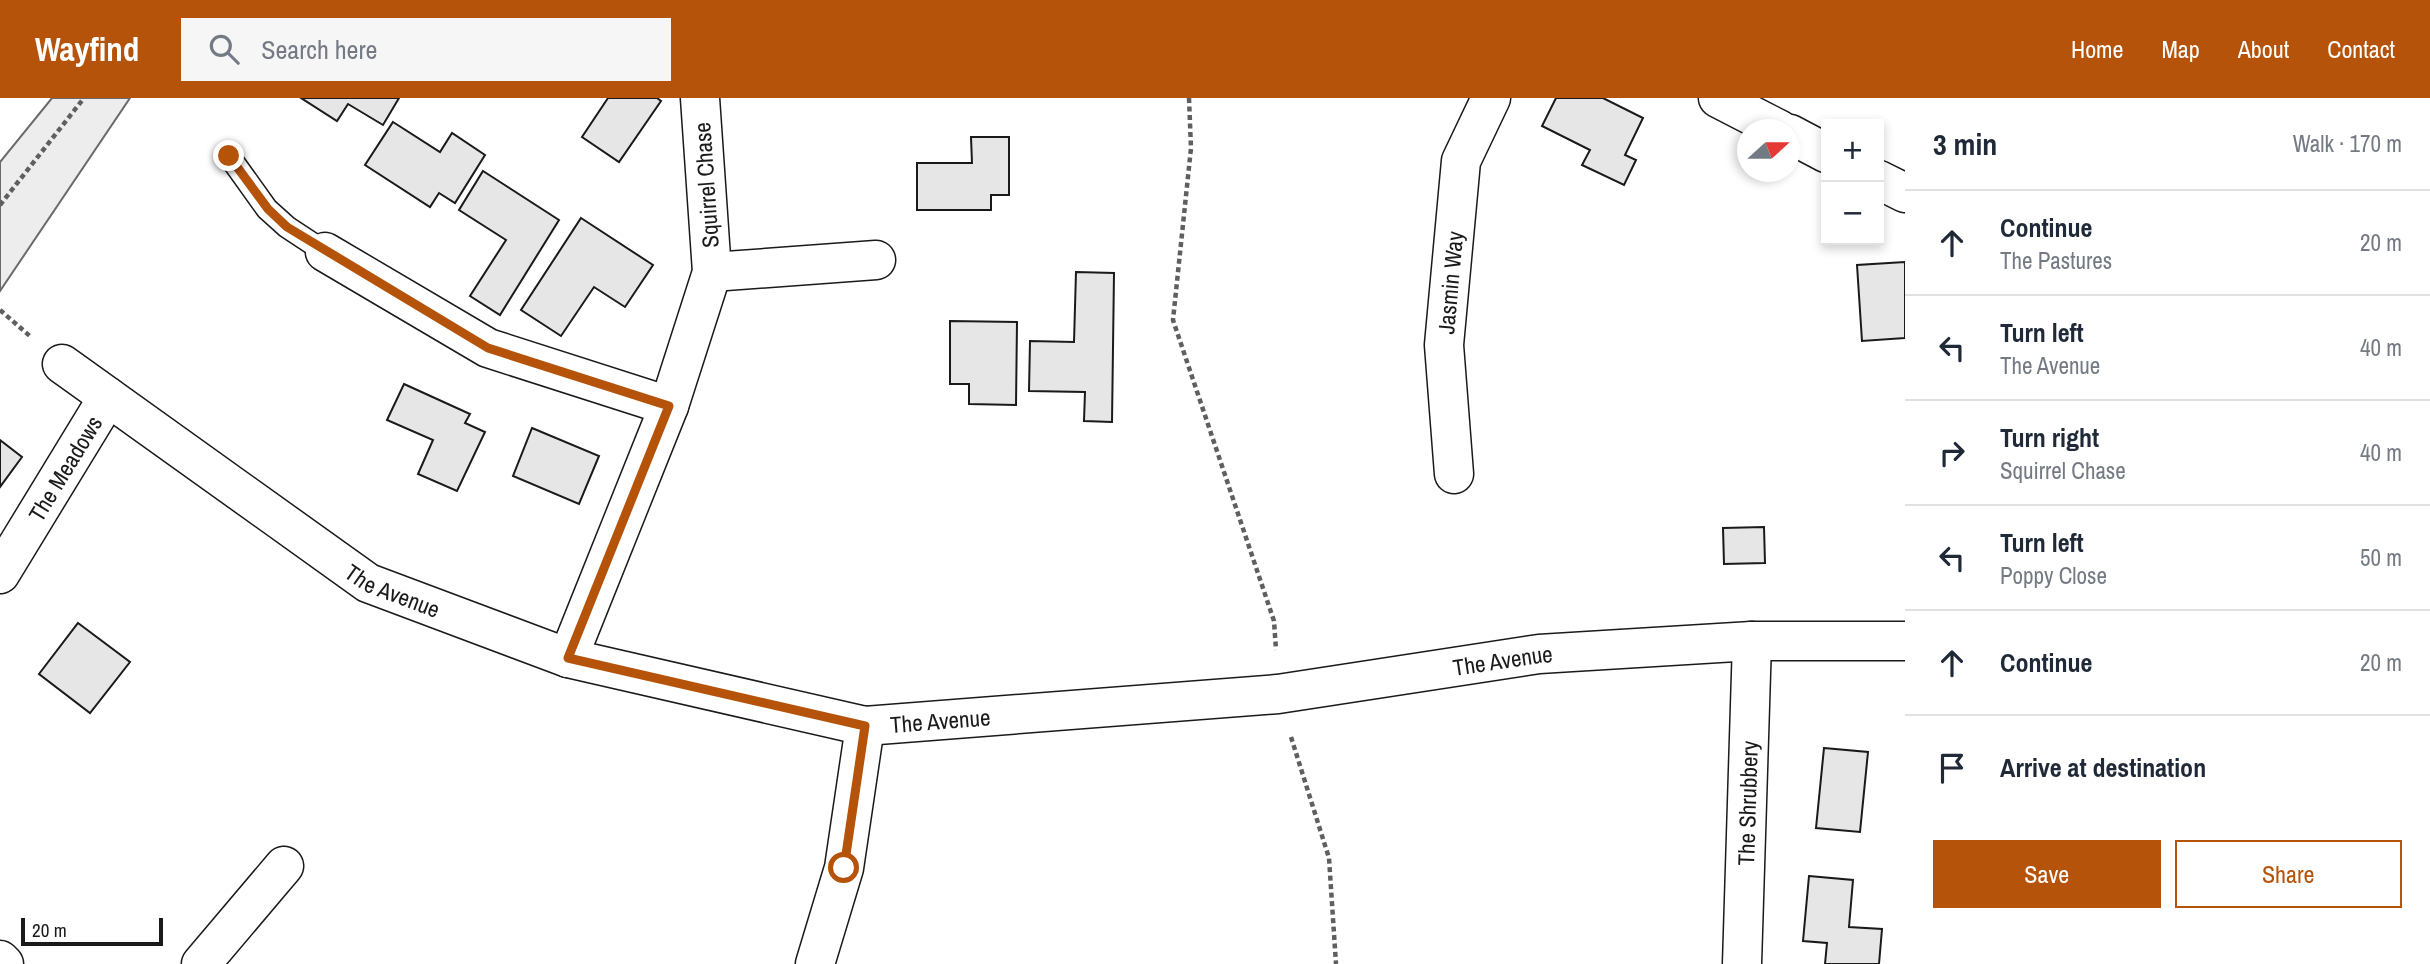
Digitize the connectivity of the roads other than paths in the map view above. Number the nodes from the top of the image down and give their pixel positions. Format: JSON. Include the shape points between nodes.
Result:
{"nodes":[{"id":1,"x":700,"y":98,"type":"edge"},
{"id":2,"x":1491,"y":98,"type":"edge"},
{"id":3,"x":1718,"y":98,"type":"edge"},
{"id":4,"x":1759,"y":119,"type":"edge"},
{"id":5,"x":1800,"y":139,"type":"edge"},
{"id":6,"x":1821,"y":150,"type":"edge"},
{"id":7,"x":229,"y":156,"type":"dead end"},
{"id":8,"x":1883,"y":182,"type":"edge"},
{"id":9,"x":1905,"y":193,"type":"edge"},
{"id":10,"x":325,"y":252,"type":"joint"},
{"id":11,"x":876,"y":260,"type":"dead end"},
{"id":12,"x":712,"y":272,"type":"junction"},
{"id":13,"x":62,"y":364,"type":"dead end"},
{"id":14,"x":108,"y":397,"type":"junction"},
{"id":15,"x":669,"y":406,"type":"junction"},
{"id":16,"x":1454,"y":474,"type":"dead end"},
{"id":17,"x":0,"y":574,"type":"edge"},
{"id":18,"x":1752,"y":641,"type":"junction"},
{"id":19,"x":1905,"y":641,"type":"edge"},
{"id":20,"x":568,"y":658,"type":"junction"},
{"id":21,"x":865,"y":726,"type":"junction"},
{"id":22,"x":284,"y":866,"type":"dead end"},
{"id":23,"x":0,"y":960,"type":"edge"},
{"id":24,"x":4,"y":964,"type":"edge"},
{"id":25,"x":201,"y":964,"type":"edge"},
{"id":26,"x":815,"y":964,"type":"edge"},
{"id":27,"x":1742,"y":964,"type":"edge"}],
"edges":[{"from":1,"to":12,"type":"street","name":"Squirrel Chase"},
{"from":2,"to":16,"type":"street","name":"Jasmin Way","via":[[1461,161],[1444,345]]},
{"from":3,"to":4,"type":"street"},
{"from":5,"to":6,"type":"street"},
{"from":7,"to":10,"type":"lane","via":[[268,209]]},
{"from":8,"to":9,"type":"street"},
{"from":10,"to":15,"type":"street","via":[[488,348]]},
{"from":11,"to":12,"type":"street","name":"Squirrel Chase"},
{"from":12,"to":15,"type":"street","name":"Squirrel Chase"},
{"from":13,"to":14,"type":"street","name":"The Avenue"},
{"from":14,"to":17,"type":"street","name":"The Meadows"},
{"from":14,"to":20,"type":"street","name":"The Avenue","via":[[368,583]]},
{"from":15,"to":20,"type":"street","name":"Squirrel Chase"},
{"from":18,"to":19,"type":"street","name":"The Avenue"},
{"from":18,"to":21,"type":"street","name":"The Avenue","via":[[1539,654],[1278,694]]},
{"from":18,"to":27,"type":"street","name":"The Shrubbery"},
{"from":20,"to":21,"type":"street","name":"The Avenue"},
{"from":21,"to":26,"type":"street","via":[[844,868]]},
{"from":22,"to":25,"type":"street"},
{"from":23,"to":24,"type":"street"}]}
